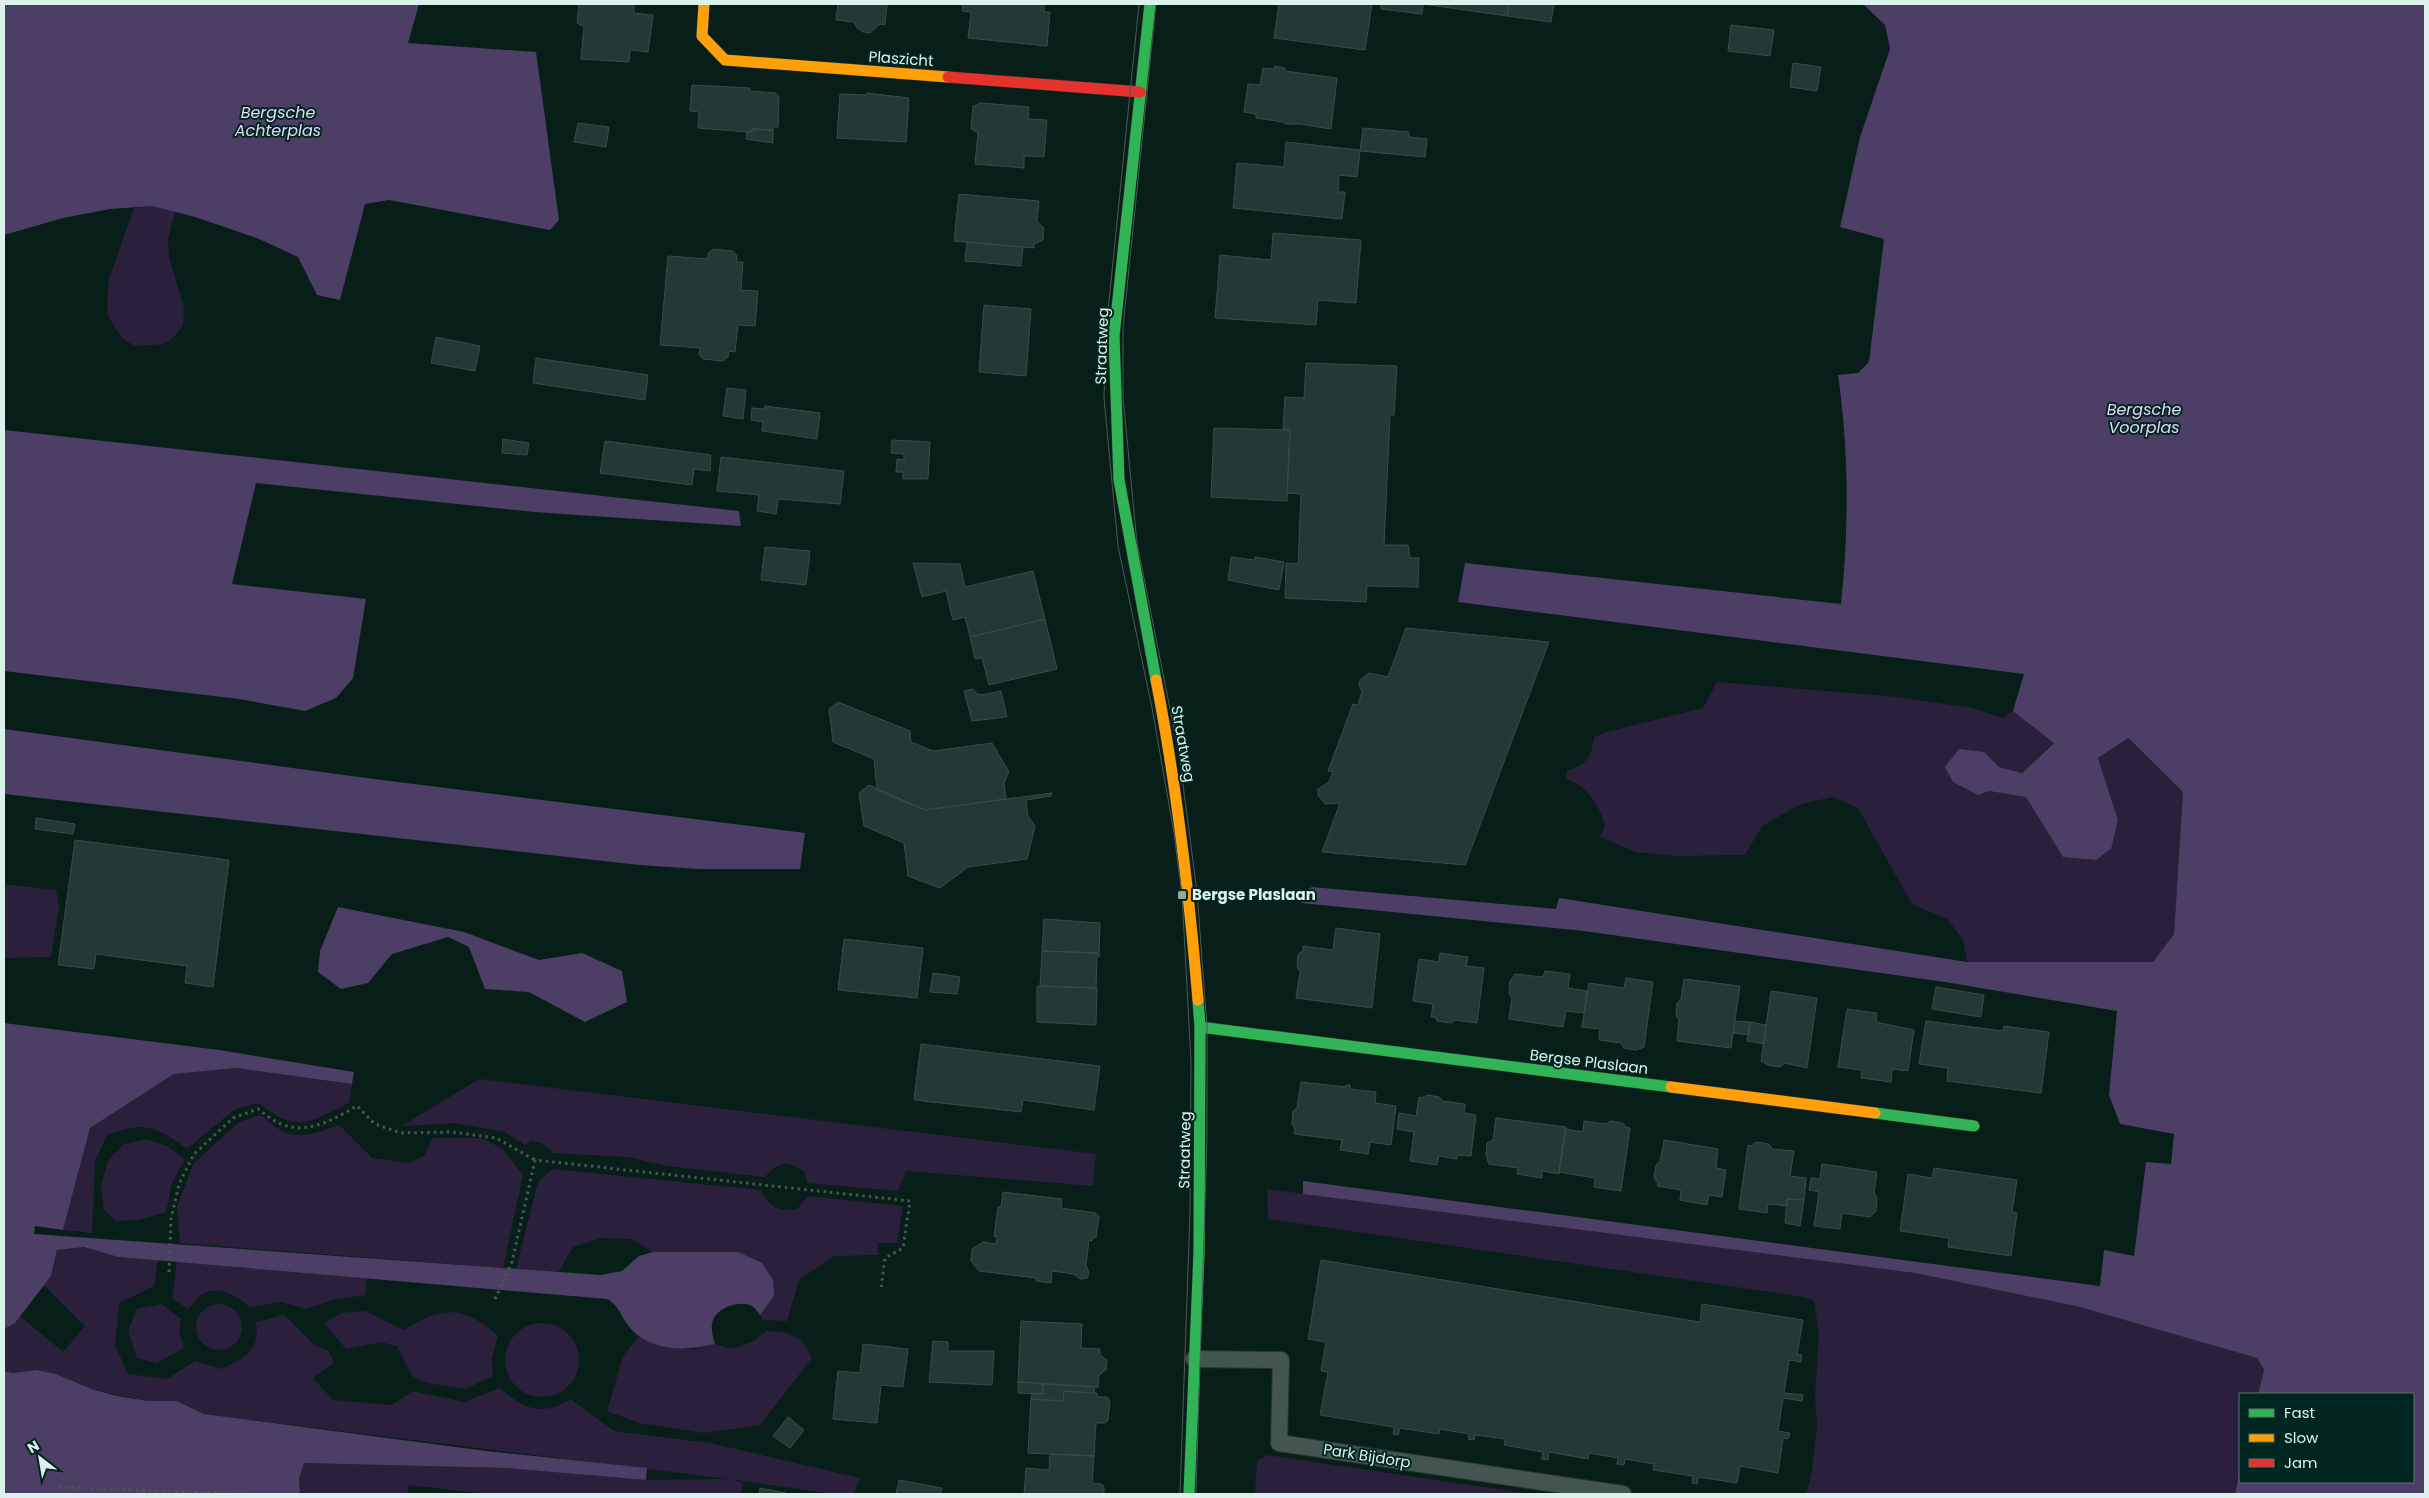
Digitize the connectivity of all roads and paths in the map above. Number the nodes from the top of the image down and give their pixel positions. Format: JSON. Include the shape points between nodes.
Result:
{"nodes":[{"id":1,"x":704,"y":4,"type":"edge"},
{"id":2,"x":1150,"y":4,"type":"edge"},
{"id":3,"x":1140,"y":92,"type":"junction"},
{"id":4,"x":1200,"y":1026,"type":"junction"},
{"id":5,"x":1974,"y":1126,"type":"dead end"},
{"id":6,"x":535,"y":1160,"type":"junction"},
{"id":7,"x":169,"y":1272,"type":"dead end"},
{"id":8,"x":881,"y":1288,"type":"dead end"},
{"id":9,"x":496,"y":1300,"type":"dead end"},
{"id":10,"x":1194,"y":1359,"type":"junction"},
{"id":11,"x":58,"y":1487,"type":"dead end"},
{"id":12,"x":244,"y":1494,"type":"edge"},
{"id":13,"x":1189,"y":1494,"type":"edge"},
{"id":14,"x":1623,"y":1494,"type":"edge"}],
"edges":[{"from":1,"to":3,"type":"street","name":"Plaszicht","via":[[702,36],[725,60]]},
{"from":2,"to":3,"type":"street","name":"Straatweg"},
{"from":3,"to":4,"type":"street","name":"Straatweg","via":[[1114,336],[1119,480],[1169,747],[1189,888]]},
{"from":4,"to":5,"type":"street","name":"Bergse Plaslaan"},
{"from":4,"to":10,"type":"street","name":"Straatweg","via":[[1199,1253]]},
{"from":6,"to":7,"type":"path","via":[[496,1138],[452,1132],[401,1133],[375,1124],[357,1106],[328,1122],[299,1129],[280,1124],[258,1109],[233,1118],[194,1154],[179,1184],[171,1219]]},
{"from":6,"to":8,"type":"path","via":[[910,1201],[902,1248],[886,1258]]},
{"from":6,"to":9,"type":"path","via":[[512,1262]]},
{"from":10,"to":13,"type":"street","name":"Straatweg"},
{"from":10,"to":14,"type":"lane","name":"Park Bijdorp","via":[[1281,1360],[1279,1443]]},
{"from":11,"to":12,"type":"path"}]}
